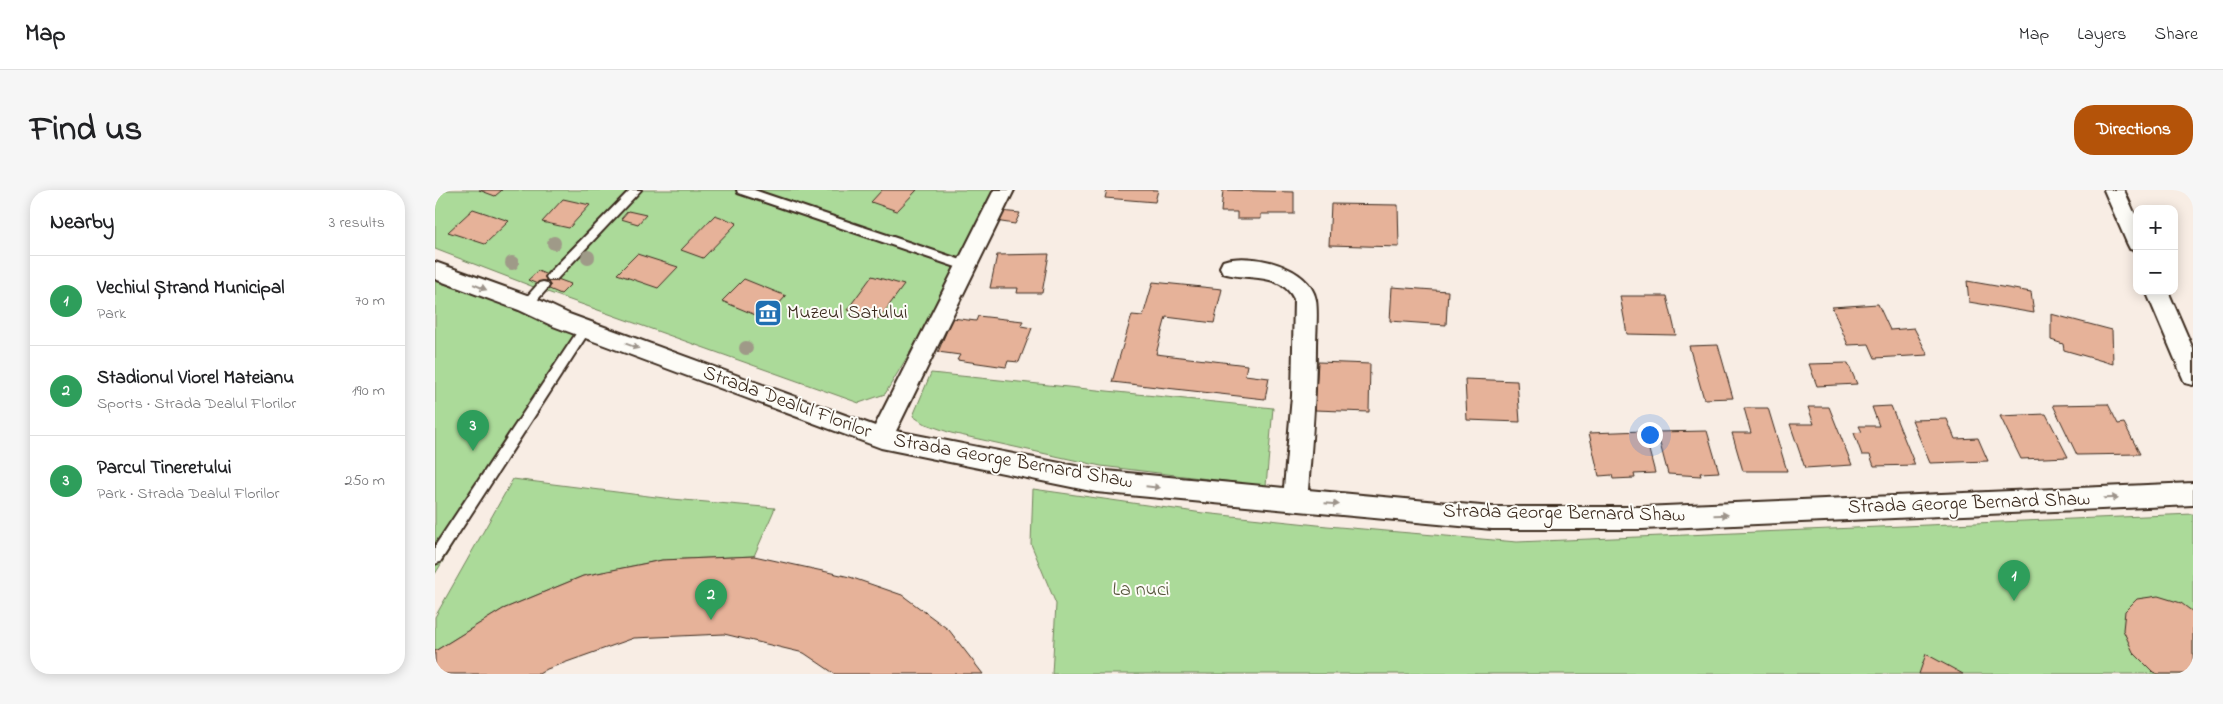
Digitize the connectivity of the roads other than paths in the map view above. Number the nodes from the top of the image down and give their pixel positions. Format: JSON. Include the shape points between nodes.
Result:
{"nodes":[{"id":1,"x":636,"y":190,"type":"edge"},
{"id":2,"x":742,"y":190,"type":"edge"},
{"id":3,"x":1004,"y":190,"type":"edge"},
{"id":4,"x":2114,"y":190,"type":"edge"},
{"id":5,"x":2133,"y":234,"type":"edge"},
{"id":6,"x":965,"y":266,"type":"junction"},
{"id":7,"x":1231,"y":267,"type":"dead end"},
{"id":8,"x":435,"y":270,"type":"edge"},
{"id":9,"x":552,"y":277,"type":"dead end"},
{"id":10,"x":543,"y":286,"type":"dead end"},
{"id":11,"x":2159,"y":295,"type":"edge"},
{"id":12,"x":527,"y":304,"type":"junction"},
{"id":13,"x":585,"y":329,"type":"junction"},
{"id":14,"x":2193,"y":376,"type":"edge"},
{"id":15,"x":881,"y":438,"type":"junction"},
{"id":16,"x":2193,"y":494,"type":"edge"},
{"id":17,"x":1295,"y":501,"type":"junction"},
{"id":18,"x":441,"y":544,"type":"edge"},
{"id":19,"x":435,"y":558,"type":"edge"}],
"edges":[{"from":1,"to":9,"type":"lane"},
{"from":2,"to":6,"type":"lane"},
{"from":3,"to":6,"type":"street","name":"Strada Dealul Florilor"},
{"from":4,"to":5,"type":"street"},
{"from":6,"to":15,"type":"street","name":"Strada Dealul Florilor"},
{"from":7,"to":17,"type":"street","via":[[1275,271],[1291,278],[1301,288],[1305,300],[1304,396]]},
{"from":8,"to":12,"type":"street","name":"Strada Dealul Florilor","one_way":true},
{"from":10,"to":12,"type":"lane"},
{"from":11,"to":14,"type":"street"},
{"from":12,"to":13,"type":"street","name":"Strada Dealul Florilor"},
{"from":13,"to":15,"type":"street","name":"Strada Dealul Florilor","one_way":true},
{"from":13,"to":18,"type":"lane"},
{"from":15,"to":17,"type":"street","name":"Strada George Bernard Shaw","one_way":true,"via":[[1096,481]]},
{"from":17,"to":16,"type":"street","name":"Strada George Bernard Shaw","one_way":true,"via":[[1492,518],[1642,518]]},
{"from":18,"to":19,"type":"lane"}]}
